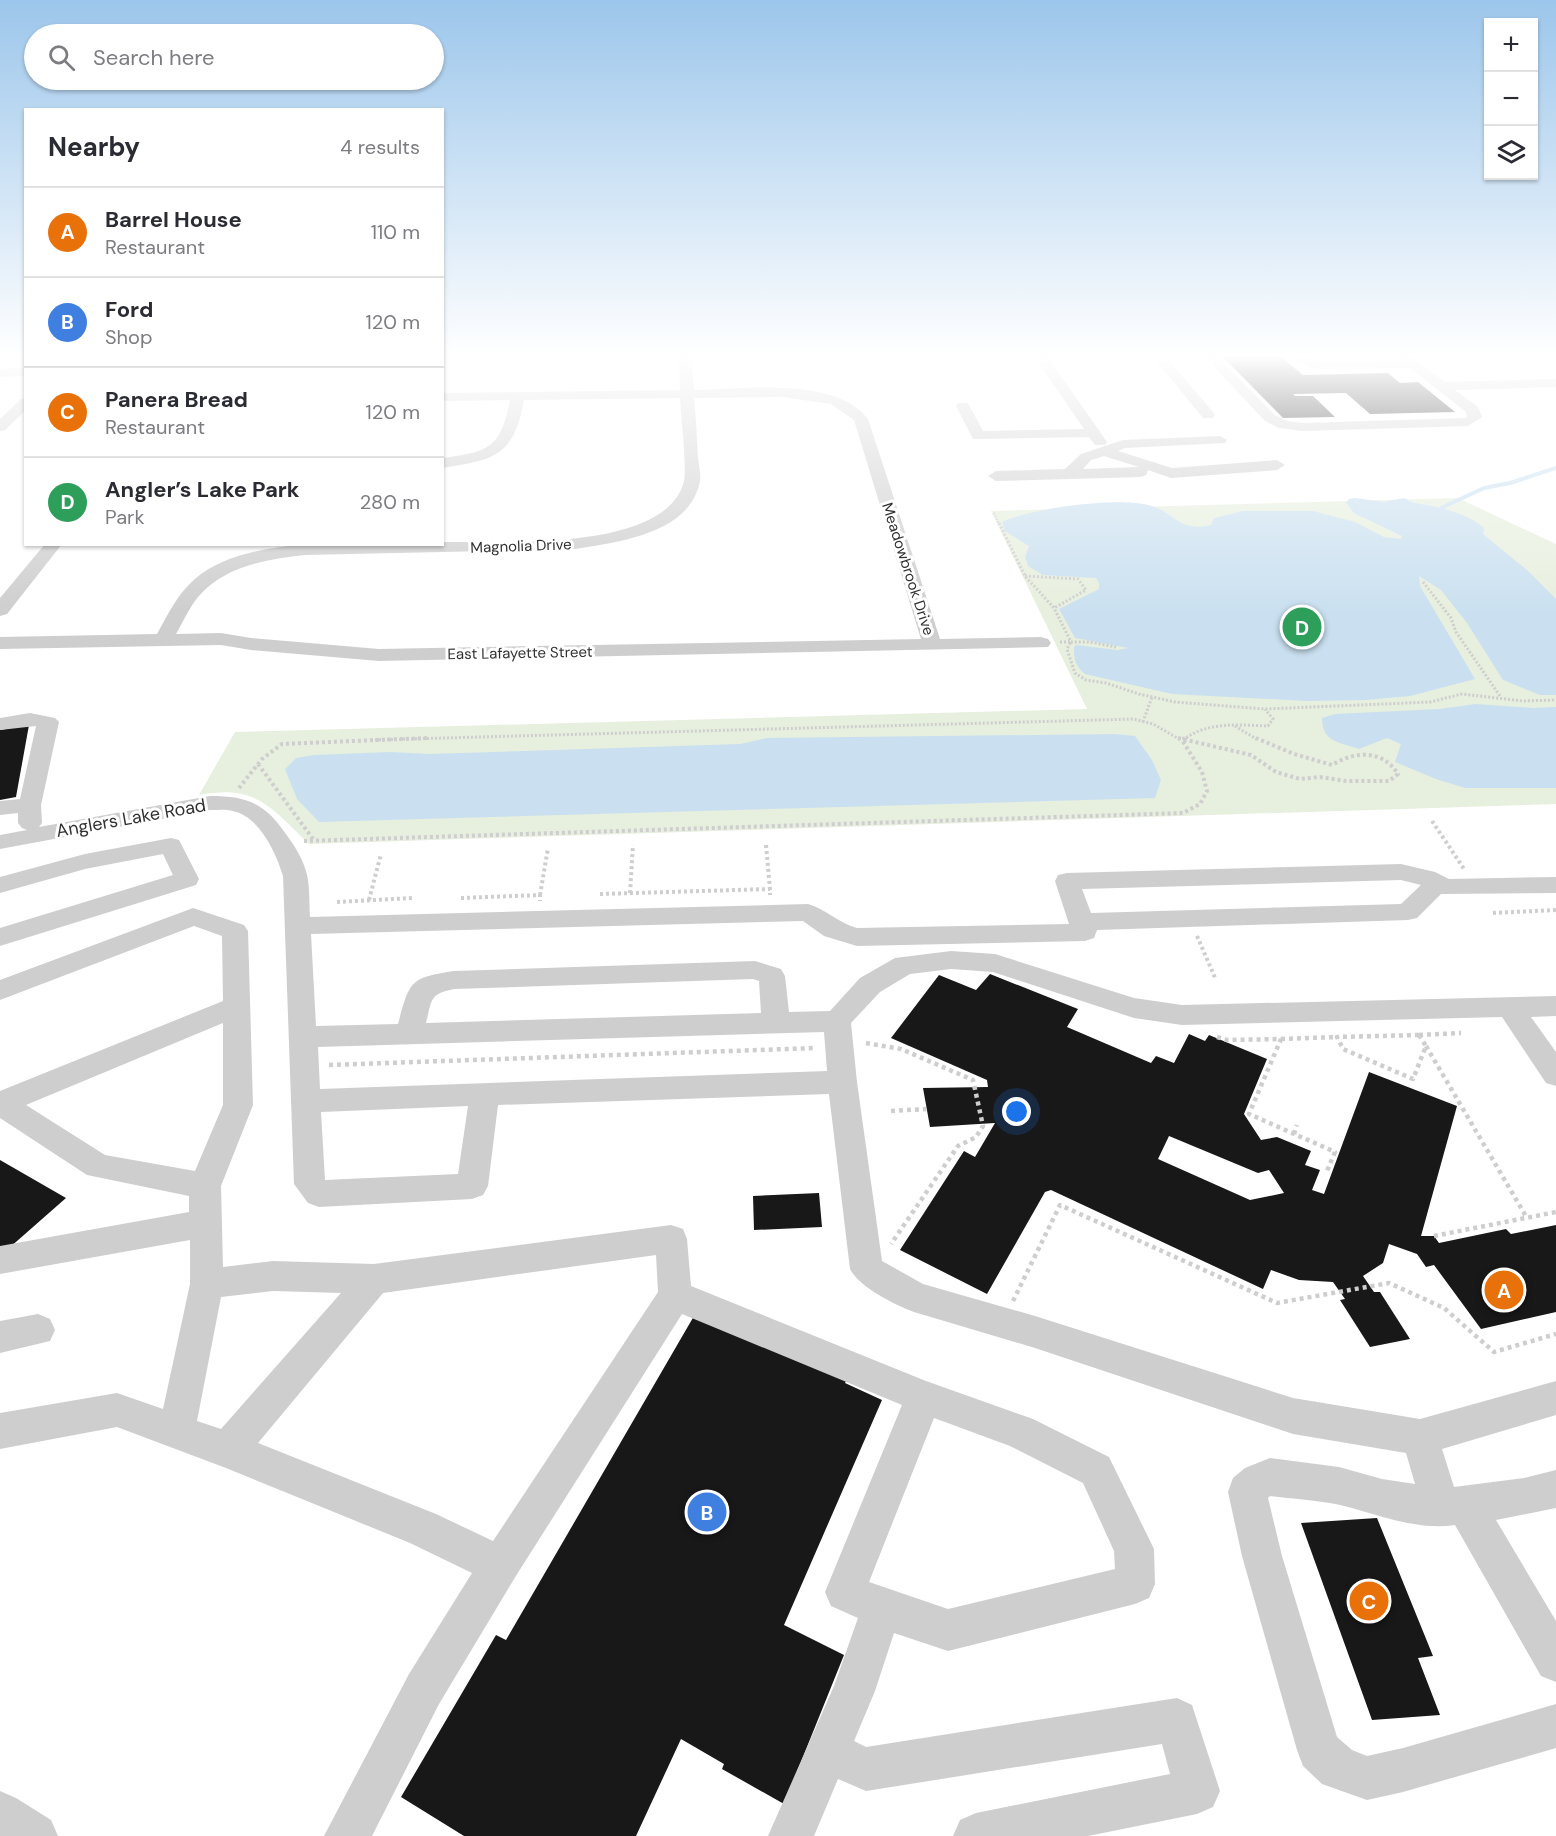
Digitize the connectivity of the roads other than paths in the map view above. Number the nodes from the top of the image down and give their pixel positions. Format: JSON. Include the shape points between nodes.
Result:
{"nodes":[{"id":1,"x":502,"y":442,"type":"edge"},
{"id":2,"x":689,"y":442,"type":"edge"},
{"id":3,"x":868,"y":442,"type":"edge"},
{"id":4,"x":1099,"y":442,"type":"edge"},
{"id":5,"x":1152,"y":442,"type":"edge"},
{"id":6,"x":1107,"y":452,"type":"junction"},
{"id":7,"x":444,"y":463,"type":"edge"},
{"id":8,"x":1276,"y":465,"type":"dead end"},
{"id":9,"x":1141,"y":472,"type":"dead end"},
{"id":10,"x":1069,"y":474,"type":"junction"},
{"id":11,"x":996,"y":476,"type":"dead end"},
{"id":12,"x":52,"y":546,"type":"edge"},
{"id":13,"x":0,"y":610,"type":"edge"},
{"id":14,"x":164,"y":639,"type":"junction"},
{"id":15,"x":0,"y":643,"type":"edge"},
{"id":16,"x":1041,"y":643,"type":"road end"},
{"id":17,"x":932,"y":644,"type":"junction"},
{"id":18,"x":0,"y":724,"type":"edge"},
{"id":19,"x":30,"y":805,"type":"junction"},
{"id":20,"x":0,"y":808,"type":"edge"},
{"id":21,"x":30,"y":836,"type":"junction"},
{"id":22,"x":0,"y":842,"type":"edge"},
{"id":23,"x":1438,"y":883,"type":"junction"},
{"id":24,"x":0,"y":885,"type":"edge"},
{"id":25,"x":1556,"y":885,"type":"edge"},
{"id":26,"x":1082,"y":921,"type":"junction"},
{"id":27,"x":297,"y":926,"type":"junction"},
{"id":28,"x":0,"y":937,"type":"edge"},
{"id":29,"x":0,"y":990,"type":"edge"},
{"id":30,"x":236,"y":1006,"type":"junction"},
{"id":31,"x":1509,"y":1006,"type":"junction"},
{"id":32,"x":1556,"y":1006,"type":"edge"},
{"id":33,"x":837,"y":1021,"type":"junction"},
{"id":34,"x":777,"y":1023,"type":"junction"},
{"id":35,"x":410,"y":1033,"type":"junction"},
{"id":36,"x":303,"y":1051,"type":"junction"},
{"id":37,"x":1556,"y":1075,"type":"edge"},
{"id":38,"x":842,"y":1082,"type":"junction"},
{"id":39,"x":485,"y":1094,"type":"junction"},
{"id":40,"x":306,"y":1101,"type":"junction"},
{"id":41,"x":0,"y":1103,"type":"edge"},
{"id":42,"x":205,"y":1186,"type":"junction"},
{"id":43,"x":205,"y":1223,"type":"junction"},
{"id":44,"x":0,"y":1260,"type":"edge"},
{"id":45,"x":374,"y":1279,"type":"junction"},
{"id":46,"x":207,"y":1284,"type":"junction"},
{"id":47,"x":675,"y":1295,"type":"junction"},
{"id":48,"x":38,"y":1330,"type":"dead end"},
{"id":49,"x":0,"y":1337,"type":"edge"},
{"id":50,"x":924,"y":1397,"type":"junction"},
{"id":51,"x":1556,"y":1398,"type":"edge"},
{"id":52,"x":0,"y":1431,"type":"edge"},
{"id":53,"x":176,"y":1432,"type":"junction"},
{"id":54,"x":1420,"y":1437,"type":"junction"},
{"id":55,"x":228,"y":1450,"type":"junction"},
{"id":56,"x":1555,"y":1491,"type":"edge"},
{"id":57,"x":1453,"y":1507,"type":"junction"},
{"id":58,"x":500,"y":1566,"type":"junction"},
{"id":59,"x":882,"y":1608,"type":"junction"},
{"id":60,"x":1556,"y":1661,"type":"edge"},
{"id":61,"x":1556,"y":1726,"type":"edge"},
{"id":62,"x":827,"y":1752,"type":"junction"},
{"id":63,"x":0,"y":1814,"type":"edge"},
{"id":64,"x":35,"y":1836,"type":"edge"},
{"id":65,"x":347,"y":1836,"type":"edge"},
{"id":66,"x":791,"y":1836,"type":"edge"},
{"id":67,"x":976,"y":1836,"type":"edge"}],
"edges":[{"from":1,"to":7,"type":"street","via":[[475,457]]},
{"from":2,"to":14,"type":"street","name":"Magnolia Drive","via":[[689,496],[677,510],[655,524],[617,537],[575,544],[353,549],[263,556],[208,578],[186,602]]},
{"from":3,"to":17,"type":"street","name":"Meadowbrook Drive"},
{"from":4,"to":6,"type":"street"},
{"from":5,"to":6,"type":"street","via":[[1123,444]]},
{"from":6,"to":8,"type":"street","via":[[1171,472]]},
{"from":6,"to":10,"type":"street","via":[[1086,457]]},
{"from":9,"to":10,"type":"street"},
{"from":10,"to":11,"type":"street"},
{"from":12,"to":13,"type":"street"},
{"from":14,"to":15,"type":"street","name":"East Lafayette Street"},
{"from":14,"to":17,"type":"street","name":"East Lafayette Street","via":[[221,639],[379,655]]},
{"from":16,"to":17,"type":"street","name":"East Lafayette Street"},
{"from":18,"to":19,"type":"street","via":[[48,722]]},
{"from":19,"to":20,"type":"street"},
{"from":19,"to":21,"type":"street"},
{"from":21,"to":22,"type":"street","name":"Anglers Lake Road"},
{"from":21,"to":27,"type":"street","name":"Anglers Lake Road","via":[[210,803],[255,810],[291,860]]},
{"from":23,"to":25,"type":"street","via":[[1446,887]]},
{"from":23,"to":26,"type":"street","via":[[1408,912]]},
{"from":23,"to":26,"type":"street","via":[[1401,872],[1067,881]]},
{"from":24,"to":28,"type":"street","via":[[122,852],[171,845],[187,879]]},
{"from":26,"to":27,"type":"street","via":[[1085,932],[857,938],[833,930],[808,912],[365,912]]},
{"from":27,"to":36,"type":"street","name":"Anglers Lake Road"},
{"from":29,"to":30,"type":"street","via":[[193,917],[235,931]]},
{"from":30,"to":41,"type":"street"},
{"from":30,"to":42,"type":"street","via":[[238,1105]]},
{"from":31,"to":32,"type":"street"},
{"from":31,"to":33,"type":"street","via":[[1182,1015],[1134,1008],[995,963],[951,960],[904,965],[870,985]]},
{"from":31,"to":37,"type":"street"},
{"from":33,"to":34,"type":"street"},
{"from":33,"to":38,"type":"street"},
{"from":34,"to":35,"type":"street"},
{"from":34,"to":35,"type":"street","via":[[772,976],[755,970],[429,984],[420,993]]},
{"from":35,"to":36,"type":"street"},
{"from":36,"to":40,"type":"street","name":"Anglers Lake Road"},
{"from":38,"to":39,"type":"street"},
{"from":38,"to":54,"type":"street","via":[[867,1269],[914,1297],[1293,1416]]},
{"from":39,"to":40,"type":"street"},
{"from":39,"to":40,"type":"street","name":"Anglers Lake Road","via":[[471,1186],[319,1194],[310,1184]]},
{"from":41,"to":42,"type":"street","via":[[98,1166]]},
{"from":42,"to":43,"type":"street"},
{"from":43,"to":44,"type":"street"},
{"from":43,"to":46,"type":"street"},
{"from":45,"to":46,"type":"street","via":[[273,1276]]},
{"from":45,"to":47,"type":"street","via":[[671,1239]]},
{"from":45,"to":55,"type":"street"},
{"from":46,"to":53,"type":"street"},
{"from":47,"to":50,"type":"street"},
{"from":47,"to":58,"type":"street"},
{"from":48,"to":49,"type":"street"},
{"from":50,"to":59,"type":"street","via":[[845,1592]]},
{"from":50,"to":59,"type":"street","via":[[1020,1432],[1095,1470],[1134,1549],[1135,1584],[948,1630]]},
{"from":51,"to":54,"type":"street"},
{"from":52,"to":53,"type":"street","via":[[117,1410]]},
{"from":53,"to":55,"type":"street"},
{"from":54,"to":57,"type":"street"},
{"from":55,"to":58,"type":"street","via":[[422,1528]]},
{"from":56,"to":57,"type":"street"},
{"from":57,"to":60,"type":"street"},
{"from":57,"to":61,"type":"street","via":[[1270,1477],[1258,1481],[1247,1492],[1319,1750],[1338,1768],[1367,1778]]},
{"from":58,"to":65,"type":"street","via":[[424,1689]]},
{"from":59,"to":62,"type":"street","via":[[854,1690]]},
{"from":62,"to":66,"type":"street"},
{"from":62,"to":67,"type":"street","via":[[866,1769],[1177,1720],[1197,1791]]},
{"from":63,"to":64,"type":"street"}]}
